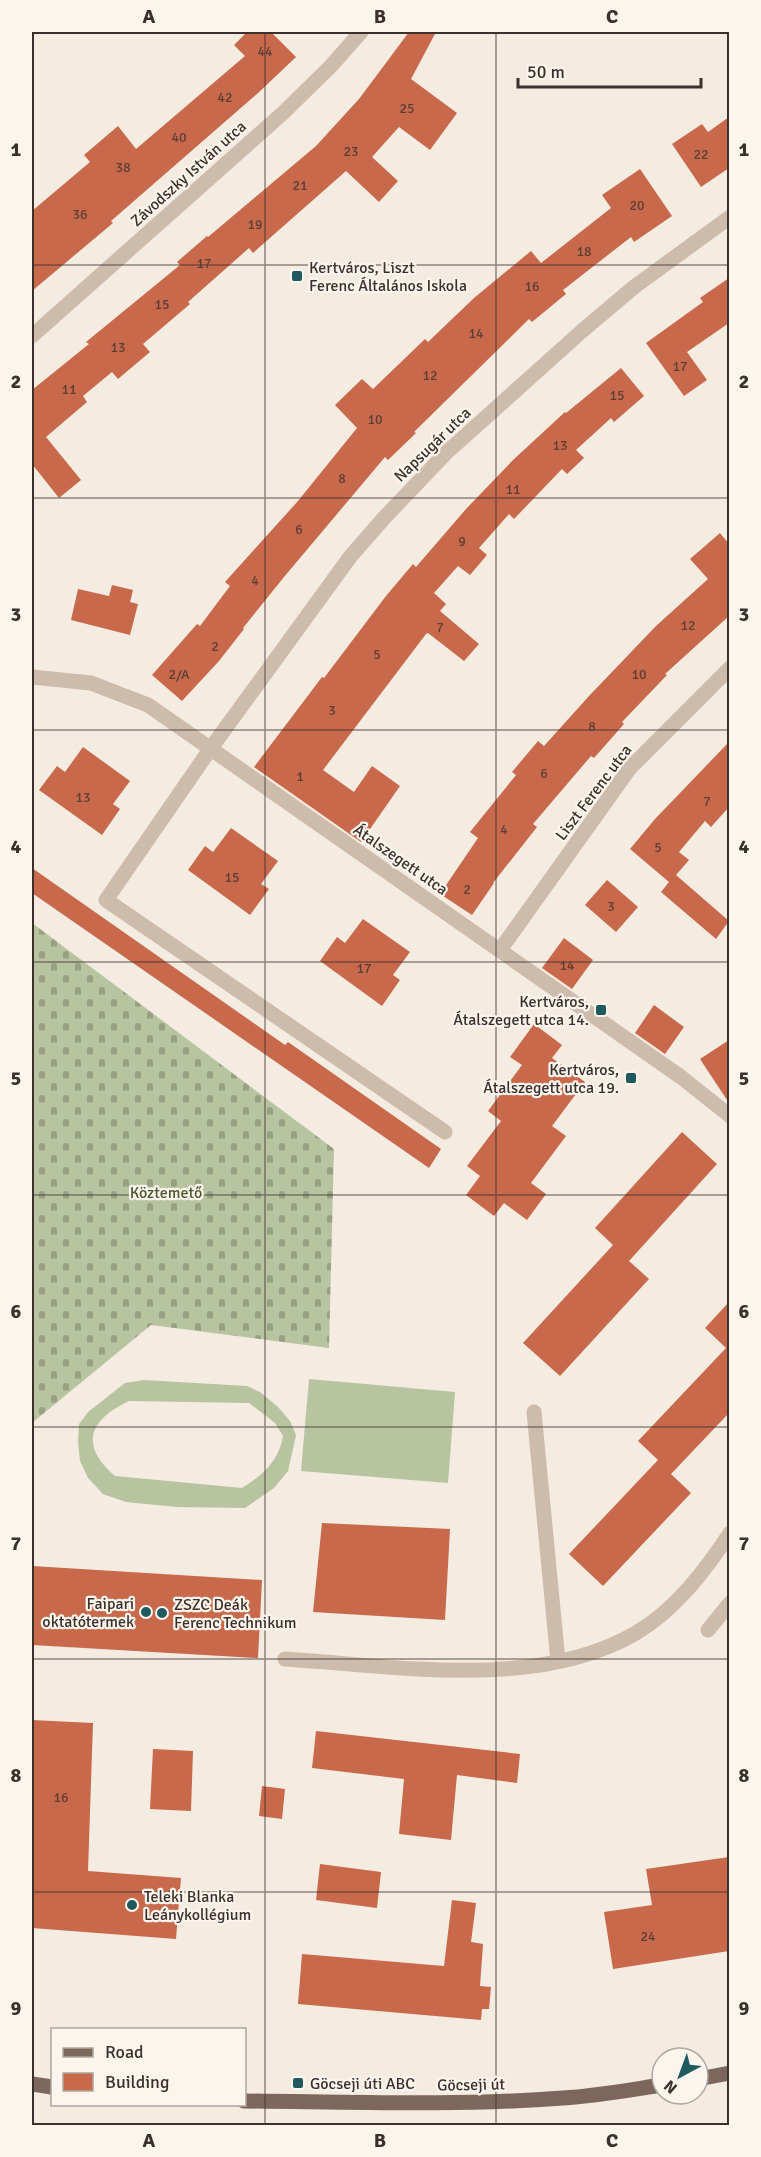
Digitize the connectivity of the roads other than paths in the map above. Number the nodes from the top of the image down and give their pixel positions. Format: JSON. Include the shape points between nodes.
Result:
{"nodes":[{"id":1,"x":361,"y":32,"type":"edge"},
{"id":2,"x":729,"y":217,"type":"edge"},
{"id":3,"x":32,"y":336,"type":"edge"},
{"id":4,"x":729,"y":668,"type":"edge"},
{"id":5,"x":32,"y":677,"type":"edge"},
{"id":6,"x":211,"y":748,"type":"junction"},
{"id":7,"x":500,"y":950,"type":"junction"},
{"id":8,"x":729,"y":1116,"type":"edge"},
{"id":9,"x":445,"y":1132,"type":"dead end"},
{"id":10,"x":534,"y":1412,"type":"dead end"},
{"id":11,"x":729,"y":1533,"type":"edge"},
{"id":12,"x":729,"y":1602,"type":"edge"},
{"id":13,"x":708,"y":1630,"type":"dead end"},
{"id":14,"x":285,"y":1659,"type":"dead end"},
{"id":15,"x":558,"y":1661,"type":"junction"},
{"id":16,"x":729,"y":2073,"type":"edge"},
{"id":17,"x":710,"y":2077,"type":"edge"},
{"id":18,"x":32,"y":2084,"type":"edge"},
{"id":19,"x":51,"y":2087,"type":"edge"},
{"id":20,"x":650,"y":2087,"type":"edge"},
{"id":21,"x":246,"y":2101,"type":"edge"}],
"edges":[{"from":1,"to":3,"type":"street","name":"Závodszky István utca","via":[[283,113]]},
{"from":2,"to":6,"type":"street","name":"Napsugár utca","via":[[582,331],[454,445],[412,488],[350,557]]},
{"from":4,"to":7,"type":"street","name":"Liszt Ferenc utca","via":[[630,768]]},
{"from":5,"to":6,"type":"street","name":"Átalszegett utca","via":[[91,683],[148,705]]},
{"from":6,"to":7,"type":"street","name":"Átalszegett utca"},
{"from":6,"to":9,"type":"street","name":"Napsugár utca","via":[[106,900]]},
{"from":7,"to":8,"type":"street","name":"Átalszegett utca","via":[[681,1077]]},
{"from":10,"to":15,"type":"street"},
{"from":11,"to":15,"type":"street","via":[[701,1574],[660,1616],[623,1640]]},
{"from":12,"to":13,"type":"street"},
{"from":14,"to":15,"type":"street","via":[[475,1672]]},
{"from":16,"to":17,"type":"main road"},
{"from":18,"to":19,"type":"main road"},
{"from":20,"to":21,"type":"main road","name":"Göcseji út","via":[[510,2101]]}]}
